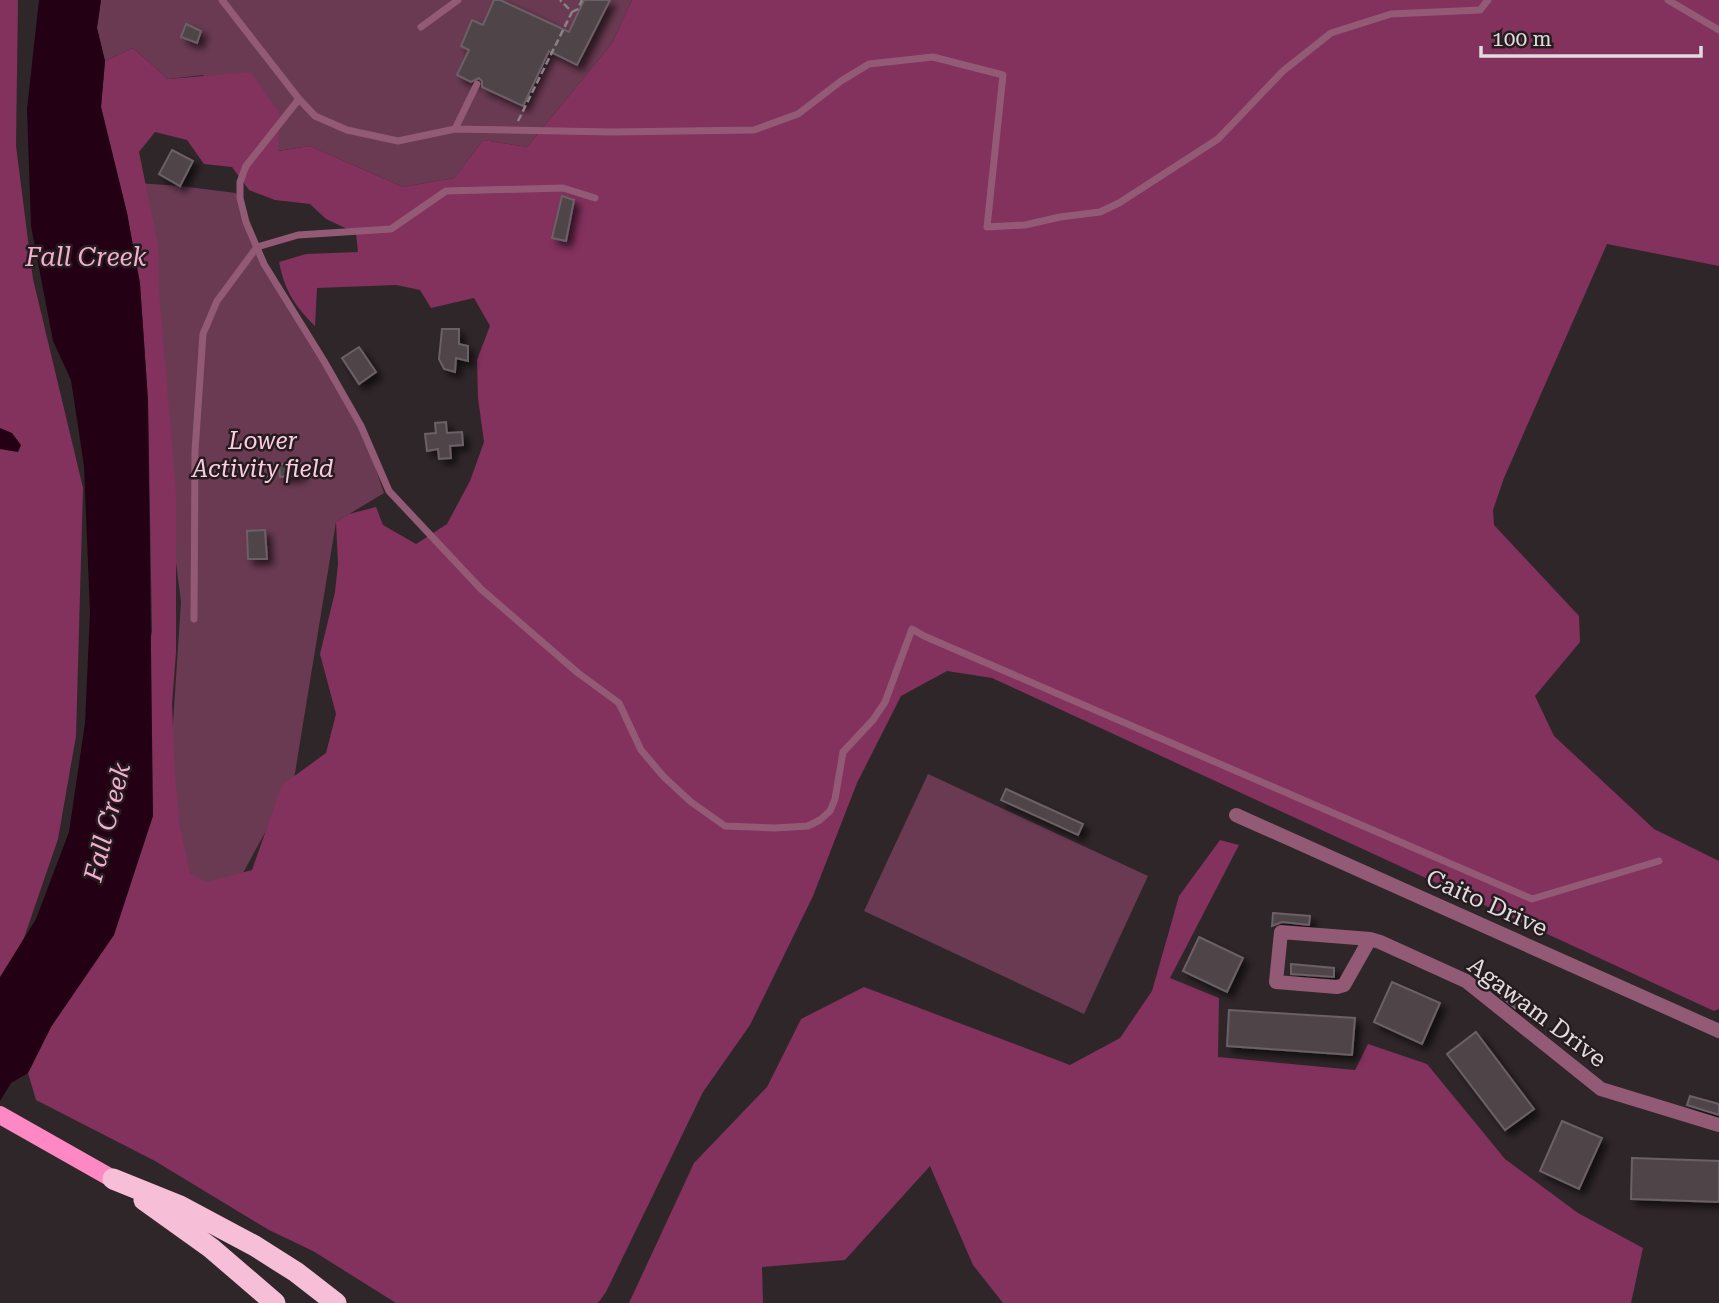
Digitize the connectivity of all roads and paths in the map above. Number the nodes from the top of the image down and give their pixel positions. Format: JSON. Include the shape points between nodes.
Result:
{"nodes":[{"id":1,"x":222,"y":0,"type":"edge"},
{"id":2,"x":458,"y":0,"type":"edge"},
{"id":3,"x":560,"y":0,"type":"edge"},
{"id":4,"x":583,"y":0,"type":"edge"},
{"id":5,"x":1488,"y":0,"type":"edge"},
{"id":6,"x":1668,"y":0,"type":"edge"},
{"id":7,"x":572,"y":12,"type":"junction"},
{"id":8,"x":421,"y":27,"type":"dead end"},
{"id":9,"x":1719,"y":30,"type":"edge"},
{"id":10,"x":477,"y":84,"type":"dead end"},
{"id":11,"x":299,"y":99,"type":"junction"},
{"id":12,"x":455,"y":129,"type":"junction"},
{"id":13,"x":513,"y":130,"type":"junction"},
{"id":14,"x":595,"y":198,"type":"dead end"},
{"id":15,"x":257,"y":247,"type":"junction"},
{"id":16,"x":194,"y":618,"type":"dead end"},
{"id":17,"x":1236,"y":816,"type":"dead end"},
{"id":18,"x":1659,"y":861,"type":"dead end"},
{"id":19,"x":1370,"y":939,"type":"junction"},
{"id":20,"x":1719,"y":1031,"type":"edge"},
{"id":21,"x":0,"y":1115,"type":"edge"},
{"id":22,"x":1719,"y":1125,"type":"edge"},
{"id":23,"x":113,"y":1179,"type":"junction"},
{"id":24,"x":275,"y":1303,"type":"edge"},
{"id":25,"x":336,"y":1303,"type":"edge"}],
"edges":[{"from":1,"to":11,"type":"lane"},
{"from":2,"to":8,"type":"lane"},
{"from":3,"to":7,"type":"path"},
{"from":4,"to":7,"type":"path"},
{"from":5,"to":13,"type":"lane","via":[[1480,10],[1391,14],[1331,33],[1283,72],[1218,139],[1136,193],[1100,212],[1025,225],[987,227],[1003,75],[933,57],[869,64],[798,114],[754,130]]},
{"from":6,"to":9,"type":"lane"},
{"from":7,"to":13,"type":"path"},
{"from":10,"to":12,"type":"lane"},
{"from":11,"to":12,"type":"lane","via":[[315,116],[373,137],[398,141]]},
{"from":11,"to":15,"type":"lane","via":[[254,152],[240,182],[246,222]]},
{"from":12,"to":13,"type":"lane"},
{"from":14,"to":15,"type":"lane","via":[[563,188],[446,191],[391,229],[298,235]]},
{"from":15,"to":16,"type":"lane","via":[[217,301],[203,334],[195,451]]},
{"from":15,"to":18,"type":"lane","via":[[361,426],[389,491],[481,589],[620,703],[650,762],[691,802],[725,826],[808,825],[830,811],[843,752],[885,702],[912,629],[1532,899]]},
{"from":17,"to":20,"type":"street","name":"Caito Drive"},
{"from":19,"to":19,"type":"street","name":"Agawam Drive","via":[[1281,932],[1276,982],[1344,985]]},
{"from":19,"to":22,"type":"street","name":"Agawam Drive","via":[[1466,981],[1601,1088]]},
{"from":21,"to":23,"type":"main road"},
{"from":23,"to":24,"type":"highway","via":[[211,1248]]},
{"from":23,"to":25,"type":"highway","via":[[180,1206],[255,1246]]}]}
